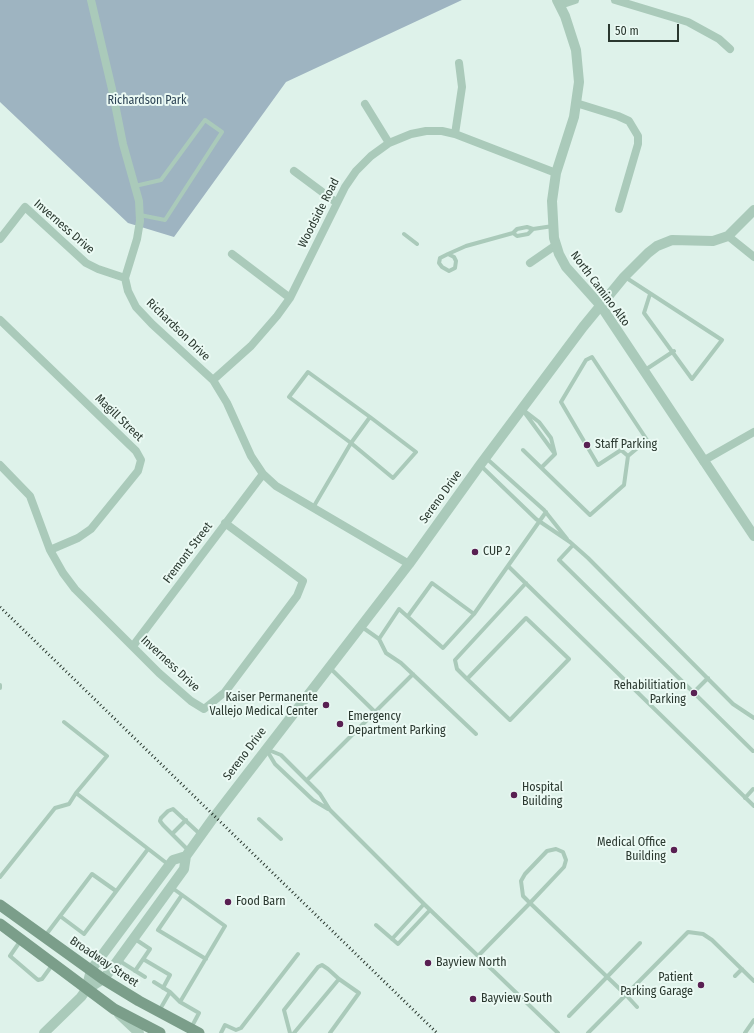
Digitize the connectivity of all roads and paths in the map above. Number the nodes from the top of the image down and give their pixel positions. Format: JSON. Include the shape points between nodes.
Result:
{"nodes":[{"id":1,"x":91,"y":0,"type":"edge"},
{"id":2,"x":575,"y":0,"type":"edge"},
{"id":3,"x":615,"y":0,"type":"edge"},
{"id":4,"x":558,"y":3,"type":"edge"},
{"id":5,"x":730,"y":49,"type":"dead end"},
{"id":6,"x":459,"y":63,"type":"dead end"},
{"id":7,"x":576,"y":103,"type":"junction"},
{"id":8,"x":365,"y":104,"type":"dead end"},
{"id":9,"x":455,"y":134,"type":"junction"},
{"id":10,"x":389,"y":143,"type":"junction"},
{"id":11,"x":294,"y":172,"type":"dead end"},
{"id":12,"x":556,"y":173,"type":"junction"},
{"id":13,"x":134,"y":186,"type":"junction"},
{"id":14,"x":337,"y":203,"type":"junction"},
{"id":15,"x":619,"y":209,"type":"dead end"},
{"id":16,"x":754,"y":210,"type":"edge"},
{"id":17,"x":140,"y":215,"type":"junction"},
{"id":18,"x":553,"y":226,"type":"junction"},
{"id":19,"x":404,"y":234,"type":"dead end"},
{"id":20,"x":728,"y":236,"type":"junction"},
{"id":21,"x":0,"y":239,"type":"edge"},
{"id":22,"x":417,"y":244,"type":"dead end"},
{"id":23,"x":556,"y":245,"type":"junction"},
{"id":24,"x":232,"y":254,"type":"dead end"},
{"id":25,"x":448,"y":254,"type":"junction"},
{"id":26,"x":754,"y":257,"type":"edge"},
{"id":27,"x":530,"y":263,"type":"dead end"},
{"id":28,"x":624,"y":277,"type":"junction"},
{"id":29,"x":125,"y":278,"type":"junction"},
{"id":30,"x":650,"y":294,"type":"junction"},
{"id":31,"x":290,"y":298,"type":"junction"},
{"id":32,"x":600,"y":306,"type":"junction"},
{"id":33,"x":0,"y":320,"type":"edge"},
{"id":34,"x":674,"y":351,"type":"junction"},
{"id":35,"x":643,"y":371,"type":"junction"},
{"id":36,"x":213,"y":380,"type":"junction"},
{"id":37,"x":522,"y":409,"type":"junction"},
{"id":38,"x":370,"y":418,"type":"junction"},
{"id":39,"x":754,"y":432,"type":"edge"},
{"id":40,"x":351,"y":443,"type":"junction"},
{"id":41,"x":523,"y":450,"type":"dead end"},
{"id":42,"x":628,"y":456,"type":"junction"},
{"id":43,"x":703,"y":460,"type":"junction"},
{"id":44,"x":483,"y":461,"type":"junction"},
{"id":45,"x":1,"y":467,"type":"edge"},
{"id":46,"x":542,"y":467,"type":"junction"},
{"id":47,"x":262,"y":474,"type":"junction"},
{"id":48,"x":314,"y":506,"type":"junction"},
{"id":49,"x":546,"y":512,"type":"junction"},
{"id":50,"x":539,"y":522,"type":"junction"},
{"id":51,"x":225,"y":523,"type":"junction"},
{"id":52,"x":754,"y":536,"type":"edge"},
{"id":53,"x":571,"y":544,"type":"junction"},
{"id":54,"x":50,"y":550,"type":"junction"},
{"id":55,"x":409,"y":564,"type":"junction"},
{"id":56,"x":508,"y":566,"type":"junction"},
{"id":57,"x":526,"y":583,"type":"junction"},
{"id":58,"x":474,"y":614,"type":"junction"},
{"id":59,"x":408,"y":616,"type":"junction"},
{"id":60,"x":360,"y":625,"type":"junction"},
{"id":61,"x":379,"y":639,"type":"junction"},
{"id":62,"x":133,"y":646,"type":"junction"},
{"id":63,"x":328,"y":667,"type":"junction"},
{"id":64,"x":413,"y":674,"type":"junction"},
{"id":65,"x":708,"y":678,"type":"junction"},
{"id":66,"x":467,"y":679,"type":"junction"},
{"id":67,"x":694,"y":692,"type":"junction"},
{"id":68,"x":375,"y":712,"type":"junction"},
{"id":69,"x":754,"y":718,"type":"edge"},
{"id":70,"x":64,"y":722,"type":"dead end"},
{"id":71,"x":476,"y":734,"type":"dead end"},
{"id":72,"x":266,"y":749,"type":"junction"},
{"id":73,"x":754,"y":750,"type":"edge"},
{"id":74,"x":307,"y":780,"type":"junction"},
{"id":75,"x":754,"y":789,"type":"edge"},
{"id":76,"x":76,"y":793,"type":"junction"},
{"id":77,"x":745,"y":798,"type":"junction"},
{"id":78,"x":754,"y":806,"type":"edge"},
{"id":79,"x":330,"y":810,"type":"junction"},
{"id":80,"x":259,"y":819,"type":"dead end"},
{"id":81,"x":186,"y":820,"type":"junction"},
{"id":82,"x":172,"y":834,"type":"junction"},
{"id":83,"x":201,"y":835,"type":"junction"},
{"id":84,"x":281,"y":839,"type":"dead end"},
{"id":85,"x":148,"y":849,"type":"junction"},
{"id":86,"x":188,"y":854,"type":"junction"},
{"id":87,"x":169,"y":866,"type":"junction"},
{"id":88,"x":0,"y":877,"type":"edge"},
{"id":89,"x":171,"y":887,"type":"junction"},
{"id":90,"x":116,"y":891,"type":"junction"},
{"id":91,"x":182,"y":895,"type":"junction"},
{"id":92,"x":424,"y":904,"type":"junction"},
{"id":93,"x":530,"y":904,"type":"junction"},
{"id":94,"x":0,"y":905,"type":"edge"},
{"id":95,"x":430,"y":910,"type":"junction"},
{"id":96,"x":60,"y":916,"type":"junction"},
{"id":97,"x":0,"y":924,"type":"edge"},
{"id":98,"x":376,"y":925,"type":"dead end"},
{"id":99,"x":45,"y":937,"type":"junction"},
{"id":100,"x":134,"y":938,"type":"junction"},
{"id":101,"x":392,"y":939,"type":"junction"},
{"id":102,"x":21,"y":940,"type":"junction"},
{"id":103,"x":640,"y":943,"type":"dead end"},
{"id":104,"x":298,"y":954,"type":"dead end"},
{"id":105,"x":478,"y":956,"type":"junction"},
{"id":106,"x":143,"y":959,"type":"junction"},
{"id":107,"x":206,"y":959,"type":"junction"},
{"id":108,"x":117,"y":960,"type":"junction"},
{"id":109,"x":53,"y":964,"type":"junction"},
{"id":110,"x":742,"y":969,"type":"junction"},
{"id":111,"x":91,"y":970,"type":"junction"},
{"id":112,"x":135,"y":971,"type":"junction"},
{"id":113,"x":735,"y":976,"type":"dead end"},
{"id":114,"x":145,"y":977,"type":"dead end"},
{"id":115,"x":607,"y":977,"type":"junction"},
{"id":116,"x":103,"y":979,"type":"junction"},
{"id":117,"x":339,"y":979,"type":"junction"},
{"id":118,"x":754,"y":981,"type":"edge"},
{"id":119,"x":154,"y":982,"type":"dead end"},
{"id":120,"x":163,"y":988,"type":"junction"},
{"id":121,"x":86,"y":990,"type":"junction"},
{"id":122,"x":170,"y":992,"type":"junction"},
{"id":123,"x":626,"y":995,"type":"junction"},
{"id":124,"x":180,"y":1002,"type":"junction"},
{"id":125,"x":637,"y":1006,"type":"dead end"},
{"id":126,"x":114,"y":1009,"type":"junction"},
{"id":127,"x":159,"y":1012,"type":"junction"},
{"id":128,"x":569,"y":1016,"type":"dead end"},
{"id":129,"x":754,"y":1020,"type":"edge"},
{"id":130,"x":195,"y":1031,"type":"edge"},
{"id":131,"x":47,"y":1032,"type":"edge"},
{"id":132,"x":158,"y":1032,"type":"edge"},
{"id":133,"x":138,"y":1033,"type":"edge"},
{"id":134,"x":221,"y":1033,"type":"edge"},
{"id":135,"x":290,"y":1033,"type":"edge"},
{"id":136,"x":294,"y":1033,"type":"edge"},
{"id":137,"x":330,"y":1033,"type":"edge"},
{"id":138,"x":558,"y":1033,"type":"edge"},
{"id":139,"x":588,"y":1033,"type":"edge"},
{"id":140,"x":745,"y":1033,"type":"edge"}],
"edges":[{"from":1,"to":13,"type":"street"},
{"from":2,"to":4,"type":"street"},
{"from":3,"to":5,"type":"street","via":[[688,22],[719,38]]},
{"from":4,"to":7,"type":"street","name":"North Camino Alto","via":[[576,50],[579,82]]},
{"from":6,"to":9,"type":"street","via":[[462,87]]},
{"from":7,"to":12,"type":"street","name":"North Camino Alto"},
{"from":7,"to":15,"type":"street","via":[[618,116],[629,122],[638,136],[638,144]]},
{"from":8,"to":10,"type":"street"},
{"from":9,"to":10,"type":"street","name":"Woodside Road","via":[[426,131]]},
{"from":9,"to":12,"type":"street","name":"Woodside Road"},
{"from":10,"to":14,"type":"street","name":"Woodside Road","via":[[356,171]]},
{"from":11,"to":14,"type":"street"},
{"from":12,"to":18,"type":"street","name":"North Camino Alto","via":[[552,201]]},
{"from":13,"to":17,"type":"street"},
{"from":13,"to":17,"type":"lane","via":[[161,180],[205,120],[222,132],[165,220]]},
{"from":14,"to":31,"type":"street","name":"Woodside Road"},
{"from":16,"to":20,"type":"street"},
{"from":17,"to":29,"type":"street","via":[[138,239]]},
{"from":18,"to":23,"type":"street","name":"North Camino Alto"},
{"from":18,"to":25,"type":"lane","via":[[517,229],[513,233],[466,246]]},
{"from":19,"to":22,"type":"lane"},
{"from":20,"to":26,"type":"street"},
{"from":20,"to":28,"type":"street","name":"Sereno Drive","via":[[713,241],[672,240],[657,246]]},
{"from":21,"to":29,"type":"street","name":"Inverness Drive","via":[[25,207],[86,263]]},
{"from":23,"to":27,"type":"street"},
{"from":23,"to":32,"type":"street","name":"North Camino Alto","via":[[566,267]]},
{"from":24,"to":31,"type":"street"},
{"from":25,"to":25,"type":"lane","via":[[440,258],[440,263],[449,271],[455,268],[456,261]]},
{"from":28,"to":30,"type":"lane"},
{"from":28,"to":32,"type":"street","name":"Sereno Drive"},
{"from":29,"to":36,"type":"street","name":"Richardson Drive","via":[[136,307]]},
{"from":30,"to":34,"type":"lane","via":[[644,313]]},
{"from":30,"to":34,"type":"lane","via":[[722,340],[692,379]]},
{"from":31,"to":36,"type":"street","name":"Woodside Road","via":[[251,346]]},
{"from":32,"to":35,"type":"street","name":"North Camino Alto"},
{"from":32,"to":37,"type":"street","name":"Sereno Drive"},
{"from":33,"to":54,"type":"street","name":"Magill Street","via":[[136,450],[141,460],[138,471],[91,529],[78,538]]},
{"from":34,"to":35,"type":"lane"},
{"from":35,"to":43,"type":"street","name":"North Camino Alto"},
{"from":36,"to":47,"type":"street","name":"Richardson Drive","via":[[227,403],[250,456]]},
{"from":37,"to":44,"type":"street","name":"Sereno Drive"},
{"from":37,"to":46,"type":"lane","via":[[539,422],[552,438],[555,454]]},
{"from":38,"to":40,"type":"lane"},
{"from":38,"to":40,"type":"lane","via":[[416,452],[393,478]]},
{"from":38,"to":40,"type":"lane","via":[[308,372],[289,397]]},
{"from":39,"to":43,"type":"street"},
{"from":40,"to":48,"type":"lane"},
{"from":41,"to":46,"type":"lane"},
{"from":42,"to":42,"type":"lane","via":[[647,440],[592,357],[586,360],[561,402],[598,465],[621,450]]},
{"from":42,"to":46,"type":"lane","via":[[624,486],[590,515]]},
{"from":43,"to":52,"type":"street","name":"North Camino Alto"},
{"from":44,"to":49,"type":"lane"},
{"from":44,"to":50,"type":"lane"},
{"from":44,"to":55,"type":"street","name":"Sereno Drive"},
{"from":45,"to":54,"type":"street","name":"Inverness Drive","via":[[30,496]]},
{"from":47,"to":48,"type":"street","name":"Richardson Drive","via":[[276,486]]},
{"from":47,"to":51,"type":"street","name":"Fremont Street"},
{"from":48,"to":55,"type":"street","name":"Richardson Drive"},
{"from":49,"to":50,"type":"lane"},
{"from":49,"to":53,"type":"lane"},
{"from":50,"to":53,"type":"lane"},
{"from":50,"to":56,"type":"lane"},
{"from":51,"to":62,"type":"street","name":"Fremont Street"},
{"from":51,"to":62,"type":"street","name":"Inverness Drive","via":[[303,581],[293,602],[225,692],[204,709],[164,678]]},
{"from":53,"to":65,"type":"lane"},
{"from":53,"to":67,"type":"lane","via":[[559,560]]},
{"from":54,"to":62,"type":"street","name":"Inverness Drive","via":[[75,589]]},
{"from":55,"to":60,"type":"street","name":"Sereno Drive"},
{"from":56,"to":57,"type":"lane"},
{"from":56,"to":58,"type":"lane"},
{"from":57,"to":66,"type":"lane","via":[[455,660],[458,669]]},
{"from":57,"to":77,"type":"lane"},
{"from":58,"to":59,"type":"lane","via":[[432,583]]},
{"from":58,"to":59,"type":"lane","via":[[443,648]]},
{"from":59,"to":61,"type":"lane","via":[[399,609]]},
{"from":60,"to":61,"type":"lane"},
{"from":60,"to":63,"type":"street","name":"Sereno Drive"},
{"from":61,"to":64,"type":"lane","via":[[386,653]]},
{"from":63,"to":68,"type":"lane"},
{"from":63,"to":72,"type":"street","name":"Sereno Drive"},
{"from":64,"to":68,"type":"lane"},
{"from":64,"to":71,"type":"lane"},
{"from":65,"to":67,"type":"lane"},
{"from":65,"to":69,"type":"lane","via":[[733,704]]},
{"from":66,"to":66,"type":"lane","via":[[510,720],[569,659],[526,618]]},
{"from":67,"to":73,"type":"lane","via":[[753,752]]},
{"from":68,"to":74,"type":"lane"},
{"from":70,"to":76,"type":"lane","via":[[106,756]]},
{"from":72,"to":74,"type":"lane","via":[[281,755]]},
{"from":72,"to":79,"type":"lane","via":[[275,764],[312,800]]},
{"from":72,"to":83,"type":"street","name":"Sereno Drive"},
{"from":74,"to":79,"type":"lane"},
{"from":75,"to":77,"type":"lane"},
{"from":76,"to":85,"type":"lane"},
{"from":76,"to":88,"type":"lane","via":[[69,804],[54,808]]},
{"from":77,"to":78,"type":"lane"},
{"from":79,"to":92,"type":"lane"},
{"from":80,"to":84,"type":"lane"},
{"from":81,"to":82,"type":"lane"},
{"from":81,"to":82,"type":"lane","via":[[173,809],[164,814],[160,821]]},
{"from":81,"to":83,"type":"lane"},
{"from":82,"to":86,"type":"lane"},
{"from":83,"to":86,"type":"street","name":"Sereno Drive"},
{"from":85,"to":87,"type":"lane"},
{"from":85,"to":90,"type":"lane"},
{"from":86,"to":87,"type":"street","name":"Sereno Drive","via":[[173,860]]},
{"from":86,"to":89,"type":"street","name":"Sereno Drive","via":[[184,869]]},
{"from":87,"to":111,"type":"street","name":"Sereno Drive"},
{"from":89,"to":91,"type":"lane"},
{"from":89,"to":100,"type":"street","name":"Sereno Drive"},
{"from":90,"to":96,"type":"lane","via":[[92,874]]},
{"from":90,"to":96,"type":"lane","via":[[84,934]]},
{"from":91,"to":107,"type":"lane","via":[[225,926]]},
{"from":91,"to":107,"type":"lane","via":[[158,930]]},
{"from":92,"to":95,"type":"lane"},
{"from":92,"to":101,"type":"lane"},
{"from":93,"to":93,"type":"lane","via":[[564,867],[566,860],[563,852],[556,849],[547,852],[525,874],[521,888],[523,896]]},
{"from":93,"to":105,"type":"lane"},
{"from":93,"to":115,"type":"lane"},
{"from":94,"to":99,"type":"main road","name":"Broadway Street"},
{"from":95,"to":101,"type":"lane","via":[[398,944]]},
{"from":95,"to":105,"type":"lane"},
{"from":96,"to":99,"type":"lane"},
{"from":97,"to":102,"type":"main road"},
{"from":98,"to":101,"type":"lane"},
{"from":99,"to":111,"type":"main road","name":"Broadway Street"},
{"from":100,"to":106,"type":"lane","via":[[150,949]]},
{"from":100,"to":108,"type":"street","name":"Sereno Drive"},
{"from":102,"to":109,"type":"main road"},
{"from":102,"to":109,"type":"lane","via":[[10,956],[38,980],[42,979]]},
{"from":103,"to":115,"type":"lane"},
{"from":104,"to":134,"type":"lane","via":[[241,1028],[236,1030],[225,1025]]},
{"from":105,"to":138,"type":"lane"},
{"from":106,"to":112,"type":"lane"},
{"from":106,"to":120,"type":"lane","via":[[170,975]]},
{"from":107,"to":124,"type":"lane"},
{"from":108,"to":112,"type":"lane"},
{"from":108,"to":116,"type":"street","name":"Sereno Drive"},
{"from":109,"to":121,"type":"main road"},
{"from":110,"to":113,"type":"lane"},
{"from":110,"to":118,"type":"lane"},
{"from":110,"to":123,"type":"lane","via":[[712,940],[703,934],[688,932]]},
{"from":111,"to":116,"type":"main road","name":"Broadway Street"},
{"from":111,"to":121,"type":"street","name":"Sereno Drive"},
{"from":112,"to":114,"type":"lane"},
{"from":115,"to":123,"type":"lane"},
{"from":115,"to":128,"type":"lane"},
{"from":116,"to":121,"type":"street","name":"Sereno Drive"},
{"from":116,"to":127,"type":"main road","name":"Broadway Street"},
{"from":117,"to":135,"type":"lane","via":[[328,969],[318,967],[284,1010]]},
{"from":117,"to":136,"type":"lane"},
{"from":117,"to":137,"type":"lane","via":[[359,993]]},
{"from":119,"to":120,"type":"lane"},
{"from":120,"to":122,"type":"lane"},
{"from":121,"to":126,"type":"main road"},
{"from":121,"to":131,"type":"street","name":"Sereno Drive"},
{"from":122,"to":124,"type":"lane"},
{"from":122,"to":127,"type":"lane"},
{"from":123,"to":125,"type":"lane"},
{"from":123,"to":139,"type":"lane"},
{"from":124,"to":130,"type":"lane","via":[[199,1013]]},
{"from":126,"to":132,"type":"main road"},
{"from":126,"to":133,"type":"street"},
{"from":127,"to":130,"type":"main road","name":"Broadway Street"},
{"from":129,"to":140,"type":"lane"}]}
